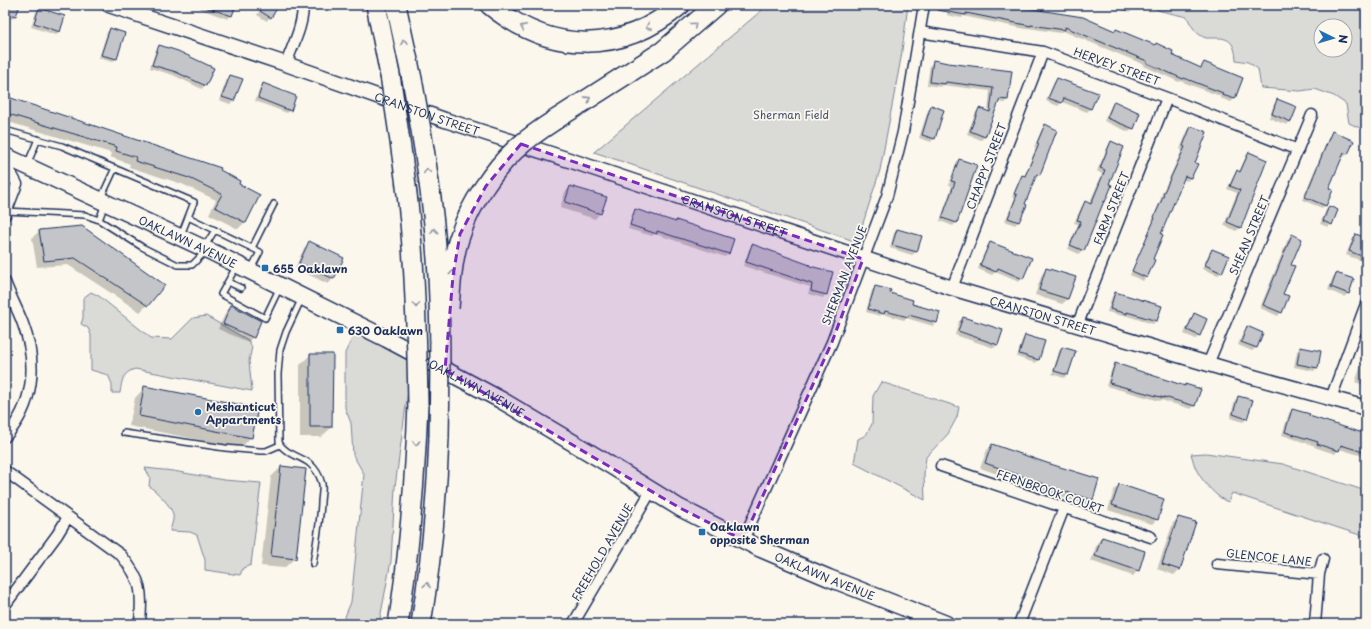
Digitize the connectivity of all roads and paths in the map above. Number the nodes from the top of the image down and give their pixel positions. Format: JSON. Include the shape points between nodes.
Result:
{"nodes":[{"id":1,"x":109,"y":5,"type":"edge"},
{"id":2,"x":303,"y":5,"type":"edge"},
{"id":3,"x":364,"y":5,"type":"edge"},
{"id":4,"x":376,"y":5,"type":"edge"},
{"id":5,"x":396,"y":5,"type":"edge"},
{"id":6,"x":490,"y":5,"type":"edge"},
{"id":7,"x":680,"y":5,"type":"edge"},
{"id":8,"x":716,"y":5,"type":"edge"},
{"id":9,"x":924,"y":5,"type":"edge"},
{"id":10,"x":920,"y":32,"type":"junction"},
{"id":11,"x":1043,"y":52,"type":"junction"},
{"id":12,"x":286,"y":64,"type":"junction"},
{"id":13,"x":384,"y":74,"type":"junction"},
{"id":14,"x":1167,"y":98,"type":"junction"},
{"id":15,"x":1312,"y":115,"type":"dead end"},
{"id":16,"x":5,"y":130,"type":"edge"},
{"id":17,"x":38,"y":139,"type":"junction"},
{"id":18,"x":1298,"y":150,"type":"junction"},
{"id":19,"x":5,"y":156,"type":"edge"},
{"id":20,"x":5,"y":162,"type":"edge"},
{"id":21,"x":27,"y":166,"type":"junction"},
{"id":22,"x":116,"y":168,"type":"junction"},
{"id":23,"x":103,"y":201,"type":"junction"},
{"id":24,"x":274,"y":204,"type":"dead end"},
{"id":25,"x":5,"y":212,"type":"edge"},
{"id":26,"x":188,"y":217,"type":"junction"},
{"id":27,"x":99,"y":220,"type":"junction"},
{"id":28,"x":215,"y":230,"type":"junction"},
{"id":29,"x":180,"y":237,"type":"junction"},
{"id":30,"x":252,"y":248,"type":"junction"},
{"id":31,"x":206,"y":249,"type":"junction"},
{"id":32,"x":863,"y":259,"type":"junction"},
{"id":33,"x":243,"y":268,"type":"junction"},
{"id":34,"x":5,"y":282,"type":"edge"},
{"id":35,"x":228,"y":282,"type":"junction"},
{"id":36,"x":281,"y":286,"type":"junction"},
{"id":37,"x":241,"y":288,"type":"dead end"},
{"id":38,"x":952,"y":288,"type":"junction"},
{"id":39,"x":302,"y":297,"type":"junction"},
{"id":40,"x":1366,"y":304,"type":"edge"},
{"id":41,"x":1077,"y":326,"type":"junction"},
{"id":42,"x":1208,"y":364,"type":"junction"},
{"id":43,"x":1331,"y":398,"type":"junction"},
{"id":44,"x":1366,"y":408,"type":"edge"},
{"id":45,"x":124,"y":433,"type":"dead end"},
{"id":46,"x":439,"y":437,"type":"junction"},
{"id":47,"x":5,"y":438,"type":"edge"},
{"id":48,"x":280,"y":445,"type":"junction"},
{"id":49,"x":941,"y":466,"type":"dead end"},
{"id":50,"x":5,"y":471,"type":"edge"},
{"id":51,"x":651,"y":491,"type":"junction"},
{"id":52,"x":1064,"y":508,"type":"junction"},
{"id":53,"x":68,"y":517,"type":"junction"},
{"id":54,"x":1151,"y":537,"type":"dead end"},
{"id":55,"x":744,"y":540,"type":"junction"},
{"id":56,"x":1323,"y":559,"type":"dead end"},
{"id":57,"x":313,"y":564,"type":"dead end"},
{"id":58,"x":1217,"y":564,"type":"dead end"},
{"id":59,"x":1319,"y":574,"type":"junction"},
{"id":60,"x":5,"y":605,"type":"edge"},
{"id":61,"x":140,"y":624,"type":"edge"},
{"id":62,"x":398,"y":624,"type":"edge"},
{"id":63,"x":421,"y":624,"type":"edge"},
{"id":64,"x":573,"y":624,"type":"edge"},
{"id":65,"x":946,"y":624,"type":"edge"},
{"id":66,"x":1019,"y":624,"type":"edge"},
{"id":67,"x":1315,"y":624,"type":"edge"}],
"edges":[{"from":1,"to":12,"type":"street","name":"CRANSTON STREET"},
{"from":2,"to":12,"type":"street","via":[[299,32]]},
{"from":3,"to":13,"type":"highway"},
{"from":4,"to":13,"type":"highway"},
{"from":46,"to":5,"type":"highway","one_way":true,"bridge":true,"via":[[441,336],[437,258],[423,141]]},
{"from":7,"to":6,"type":"highway","one_way":true,"via":[[642,30],[614,39],[587,42],[560,40],[534,32],[507,18]]},
{"from":46,"to":8,"type":"highway","one_way":true,"bridge":true,"via":[[455,260],[460,234],[478,199],[505,160],[527,139],[663,51]]},
{"from":9,"to":10,"type":"street","name":"SHERMAN AVENUE"},
{"from":10,"to":11,"type":"street","name":"HERVEY STREET"},
{"from":10,"to":32,"type":"street","name":"SHERMAN AVENUE","via":[[895,169]]},
{"from":11,"to":14,"type":"street","name":"HERVEY STREET"},
{"from":11,"to":38,"type":"street","name":"CHAPPY STREET"},
{"from":12,"to":32,"type":"street","name":"CRANSTON STREET","via":[[445,120]]},
{"from":13,"to":62,"type":"highway","one_way":true,"bridge":true,"via":[[406,182],[414,274],[418,404],[414,489]]},
{"from":14,"to":18,"type":"street","name":"HERVEY STREET"},
{"from":14,"to":41,"type":"street","name":"FARM STREET"},
{"from":15,"to":18,"type":"street","name":"SHEAN STREET"},
{"from":16,"to":17,"type":"lane"},
{"from":17,"to":21,"type":"lane"},
{"from":17,"to":22,"type":"lane"},
{"from":18,"to":42,"type":"street","name":"SHEAN STREET"},
{"from":19,"to":21,"type":"main road","name":"OAKLAWN AVENUE"},
{"from":20,"to":25,"type":"street","via":[[17,184]]},
{"from":21,"to":23,"type":"main road","name":"OAKLAWN AVENUE"},
{"from":22,"to":23,"type":"lane"},
{"from":22,"to":26,"type":"lane","via":[[194,202]]},
{"from":23,"to":27,"type":"lane"},
{"from":23,"to":29,"type":"main road","name":"OAKLAWN AVENUE"},
{"from":24,"to":30,"type":"lane"},
{"from":25,"to":27,"type":"lane","via":[[85,215]]},
{"from":26,"to":28,"type":"lane"},
{"from":26,"to":29,"type":"lane"},
{"from":27,"to":31,"type":"lane","via":[[142,247],[178,265],[192,265]]},
{"from":28,"to":30,"type":"lane"},
{"from":28,"to":31,"type":"lane"},
{"from":29,"to":31,"type":"main road","name":"OAKLAWN AVENUE"},
{"from":30,"to":33,"type":"lane","via":[[260,252]]},
{"from":31,"to":33,"type":"main road","name":"OAKLAWN AVENUE"},
{"from":32,"to":38,"type":"street","name":"CRANSTON STREET"},
{"from":32,"to":55,"type":"street","name":"SHERMAN AVENUE","via":[[832,342]]},
{"from":33,"to":35,"type":"lane"},
{"from":33,"to":36,"type":"main road","name":"OAKLAWN AVENUE"},
{"from":34,"to":47,"type":"street","via":[[23,324],[31,353],[32,368],[32,383],[23,409]]},
{"from":35,"to":36,"type":"lane","via":[[221,294],[265,318],[270,302]]},
{"from":35,"to":37,"type":"lane"},
{"from":36,"to":39,"type":"main road","name":"OAKLAWN AVENUE"},
{"from":38,"to":41,"type":"street","name":"CRANSTON STREET"},
{"from":39,"to":48,"type":"lane","via":[[280,350]]},
{"from":39,"to":51,"type":"main road","name":"OAKLAWN AVENUE","via":[[501,400]]},
{"from":40,"to":43,"type":"street"},
{"from":41,"to":42,"type":"street","name":"CRANSTON STREET"},
{"from":42,"to":43,"type":"street","name":"CRANSTON STREET"},
{"from":43,"to":44,"type":"street","name":"CRANSTON STREET"},
{"from":45,"to":48,"type":"lane","via":[[260,451]]},
{"from":63,"to":46,"type":"highway","one_way":true,"via":[[430,567]]},
{"from":48,"to":57,"type":"lane","via":[[312,466],[322,485]]},
{"from":49,"to":52,"type":"street","name":"FERNBROOK COURT"},
{"from":50,"to":53,"type":"street"},
{"from":51,"to":55,"type":"main road","name":"OAKLAWN AVENUE"},
{"from":51,"to":64,"type":"street","name":"FREEHOLD AVENUE"},
{"from":52,"to":54,"type":"street","name":"FERNBROOK COURT"},
{"from":52,"to":66,"type":"street"},
{"from":53,"to":60,"type":"street"},
{"from":53,"to":61,"type":"street","via":[[121,556],[133,570],[140,586]]},
{"from":55,"to":65,"type":"main road","name":"OAKLAWN AVENUE","via":[[829,578]]},
{"from":56,"to":59,"type":"street"},
{"from":58,"to":59,"type":"street","name":"GLENCOE LANE"},
{"from":59,"to":67,"type":"street"}]}
